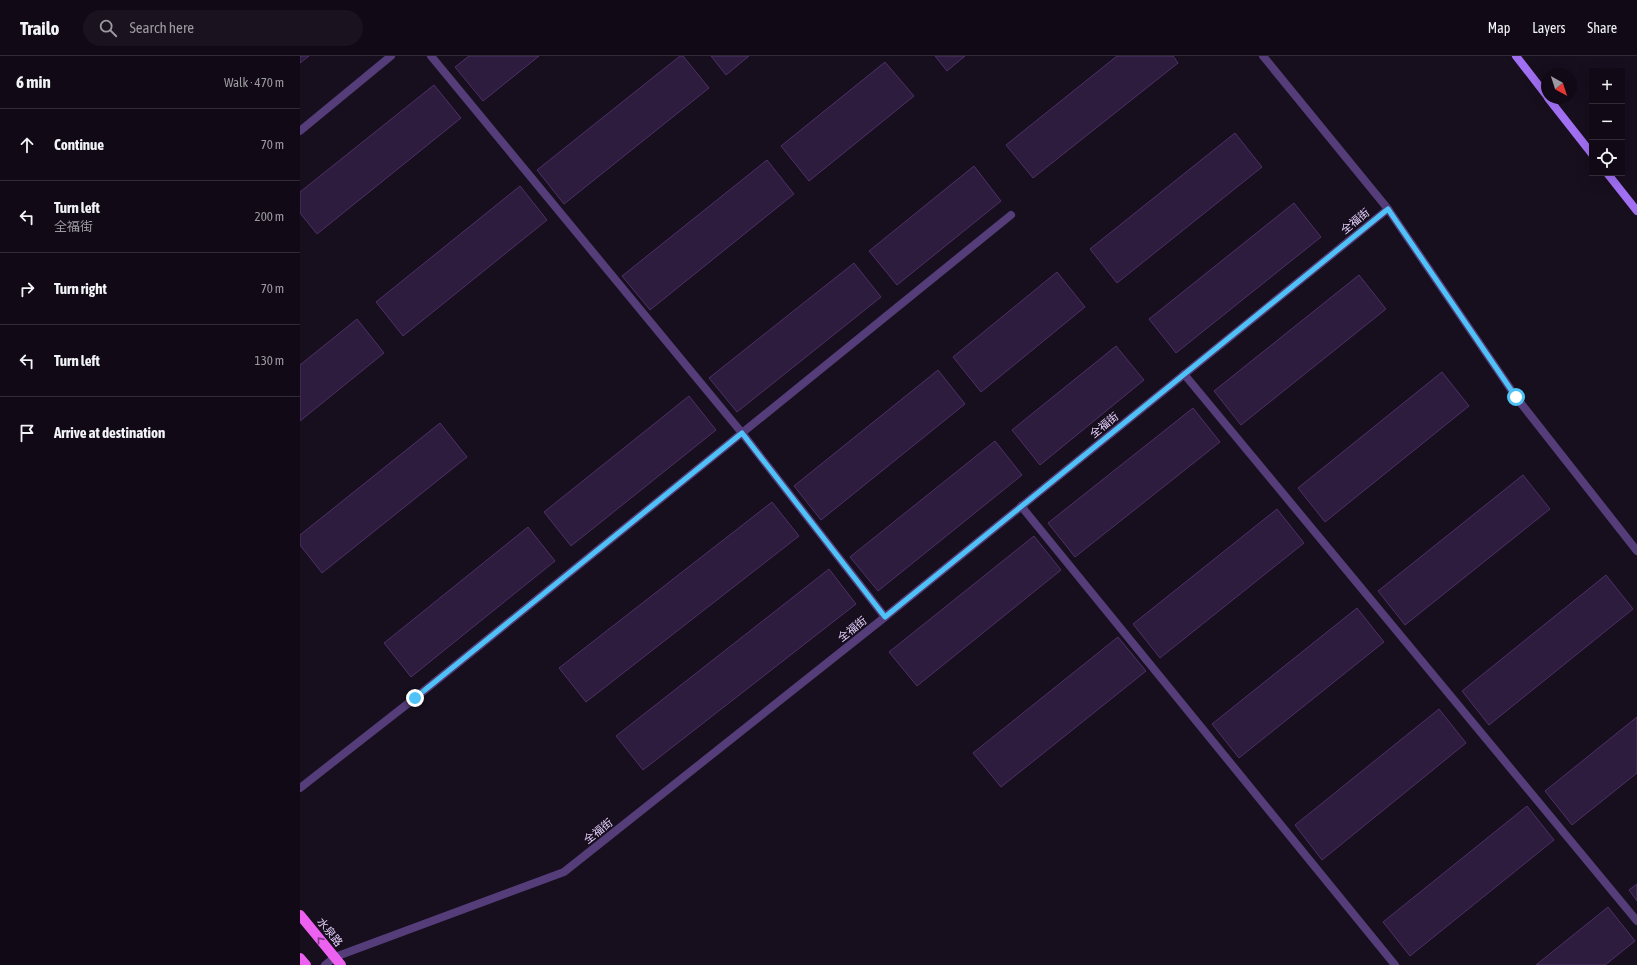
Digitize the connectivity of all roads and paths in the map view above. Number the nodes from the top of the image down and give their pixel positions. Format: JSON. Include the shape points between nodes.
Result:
{"nodes":[{"id":1,"x":392,"y":56,"type":"edge"},
{"id":2,"x":431,"y":56,"type":"edge"},
{"id":3,"x":1263,"y":56,"type":"edge"},
{"id":4,"x":1516,"y":56,"type":"edge"},
{"id":5,"x":1541,"y":88,"type":"edge"},
{"id":6,"x":1553,"y":104,"type":"edge"},
{"id":7,"x":300,"y":131,"type":"edge"},
{"id":8,"x":1589,"y":150,"type":"edge"},
{"id":9,"x":1609,"y":176,"type":"edge"},
{"id":10,"x":1388,"y":209,"type":"junction"},
{"id":11,"x":1637,"y":211,"type":"edge"},
{"id":12,"x":1011,"y":215,"type":"dead end"},
{"id":13,"x":1184,"y":374,"type":"junction"},
{"id":14,"x":742,"y":433,"type":"junction"},
{"id":15,"x":1021,"y":506,"type":"junction"},
{"id":16,"x":1637,"y":551,"type":"edge"},
{"id":17,"x":885,"y":617,"type":"junction"},
{"id":18,"x":300,"y":788,"type":"edge"},
{"id":19,"x":300,"y":915,"type":"edge"},
{"id":20,"x":1637,"y":921,"type":"edge"},
{"id":21,"x":300,"y":958,"type":"edge"},
{"id":22,"x":338,"y":961,"type":"edge"},
{"id":23,"x":306,"y":965,"type":"edge"},
{"id":24,"x":325,"y":965,"type":"edge"},
{"id":25,"x":1395,"y":965,"type":"edge"}],
"edges":[{"from":1,"to":7,"type":"street"},
{"from":2,"to":14,"type":"street"},
{"from":3,"to":10,"type":"street"},
{"from":4,"to":5,"type":"street"},
{"from":6,"to":8,"type":"street"},
{"from":9,"to":11,"type":"street"},
{"from":10,"to":13,"type":"street","name":"全福街"},
{"from":10,"to":16,"type":"street","via":[[1516,397]]},
{"from":12,"to":14,"type":"street"},
{"from":13,"to":15,"type":"street","name":"全福街"},
{"from":13,"to":20,"type":"street"},
{"from":14,"to":17,"type":"street"},
{"from":14,"to":18,"type":"street"},
{"from":15,"to":17,"type":"street","name":"全福街"},
{"from":15,"to":25,"type":"street"},
{"from":17,"to":22,"type":"street","name":"全福街","via":[[564,872]]},
{"from":22,"to":19,"type":"main road","name":"水泉路","one_way":true},
{"from":21,"to":23,"type":"main road"},
{"from":22,"to":24,"type":"street","name":"全福街"}]}
